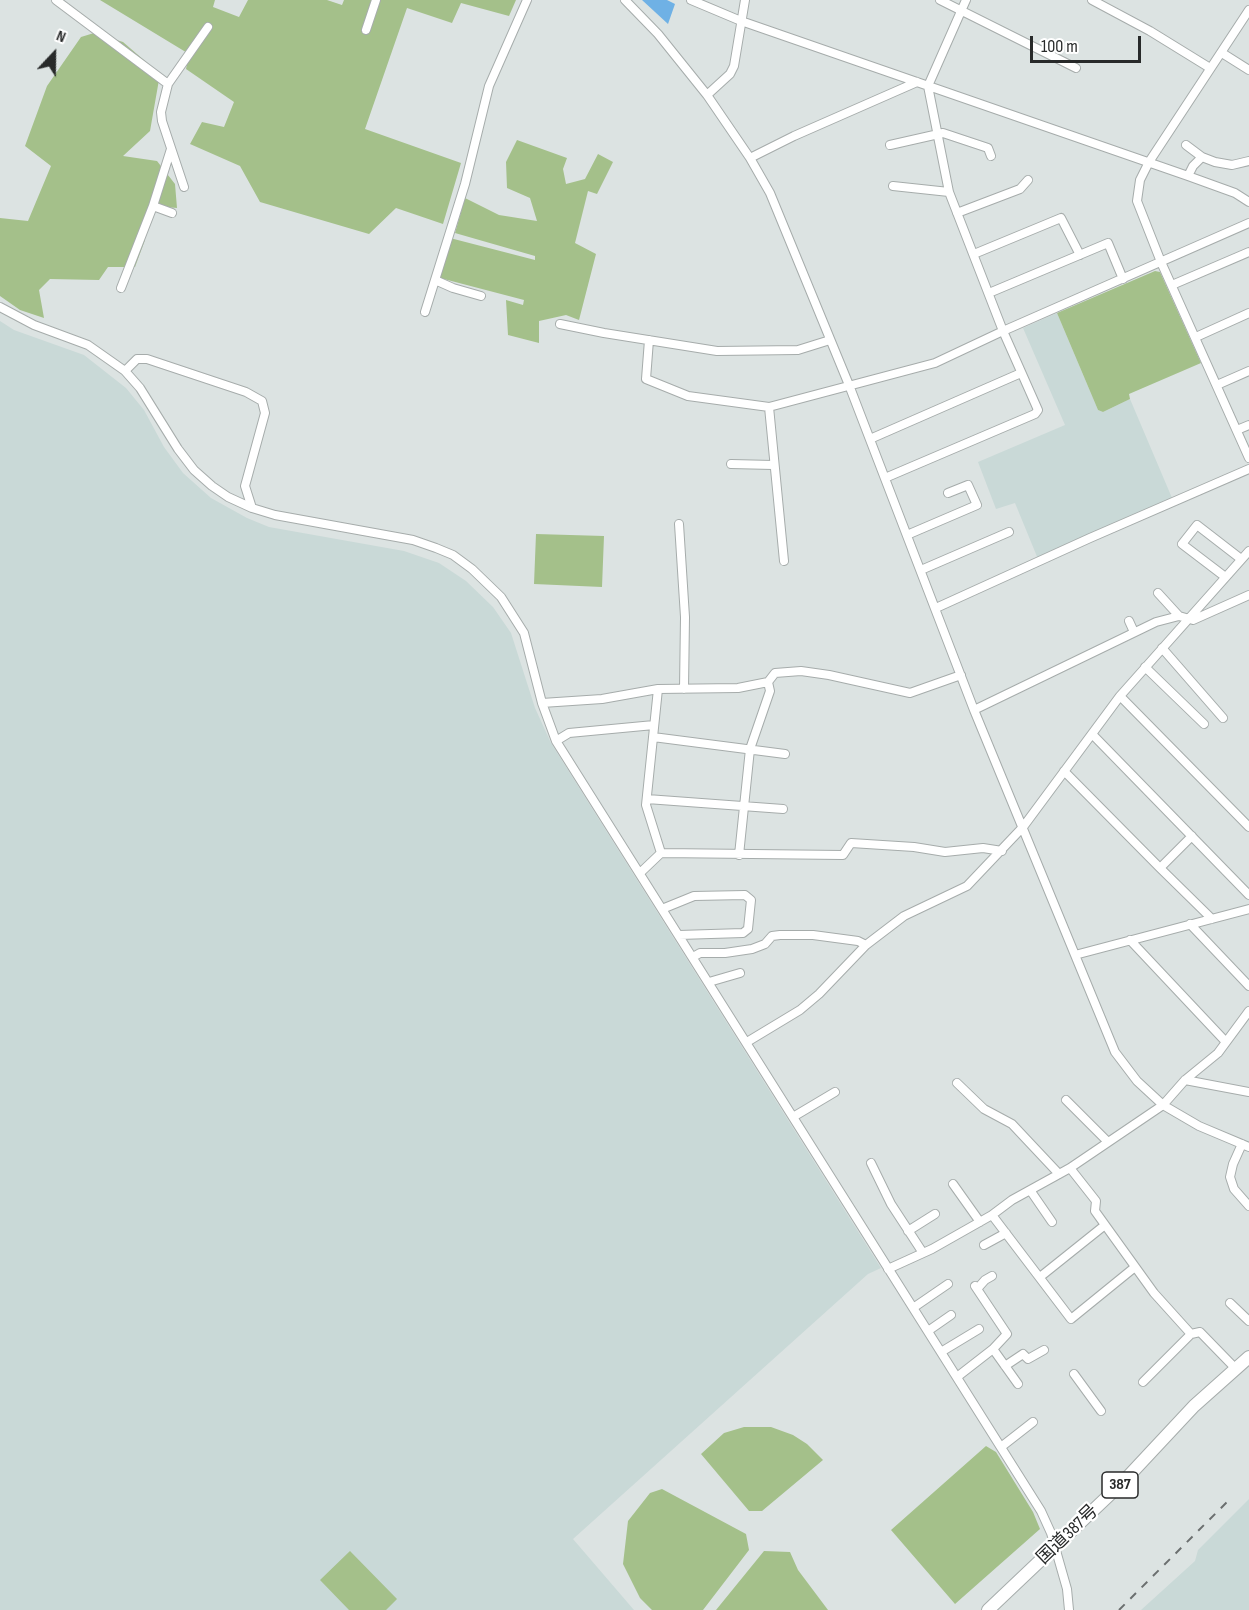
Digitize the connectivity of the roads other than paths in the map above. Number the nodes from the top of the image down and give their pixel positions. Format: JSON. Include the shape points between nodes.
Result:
{"nodes":[{"id":1,"x":56,"y":0,"type":"edge"},
{"id":2,"x":376,"y":0,"type":"edge"},
{"id":3,"x":527,"y":0,"type":"edge"},
{"id":4,"x":625,"y":0,"type":"edge"},
{"id":5,"x":691,"y":0,"type":"edge"},
{"id":6,"x":745,"y":0,"type":"edge"},
{"id":7,"x":940,"y":0,"type":"edge"},
{"id":8,"x":966,"y":0,"type":"edge"},
{"id":9,"x":1092,"y":0,"type":"edge"},
{"id":10,"x":1249,"y":10,"type":"edge"},
{"id":11,"x":961,"y":11,"type":"junction"},
{"id":12,"x":741,"y":21,"type":"junction"},
{"id":13,"x":208,"y":27,"type":"dead end"},
{"id":14,"x":366,"y":30,"type":"dead end"},
{"id":15,"x":1222,"y":53,"type":"junction"},
{"id":16,"x":1076,"y":68,"type":"dead end"},
{"id":17,"x":1210,"y":68,"type":"junction"},
{"id":18,"x":1249,"y":70,"type":"edge"},
{"id":19,"x":917,"y":82,"type":"junction"},
{"id":20,"x":168,"y":84,"type":"junction"},
{"id":21,"x":928,"y":86,"type":"junction"},
{"id":22,"x":707,"y":95,"type":"junction"},
{"id":23,"x":937,"y":133,"type":"junction"},
{"id":24,"x":890,"y":145,"type":"dead end"},
{"id":25,"x":1186,"y":145,"type":"dead end"},
{"id":26,"x":171,"y":148,"type":"junction"},
{"id":27,"x":991,"y":156,"type":"dead end"},
{"id":28,"x":1202,"y":157,"type":"junction"},
{"id":29,"x":750,"y":158,"type":"junction"},
{"id":30,"x":1249,"y":161,"type":"edge"},
{"id":31,"x":1149,"y":162,"type":"junction"},
{"id":32,"x":1188,"y":176,"type":"junction"},
{"id":33,"x":1028,"y":180,"type":"dead end"},
{"id":34,"x":893,"y":186,"type":"dead end"},
{"id":35,"x":184,"y":187,"type":"dead end"},
{"id":36,"x":948,"y":192,"type":"junction"},
{"id":37,"x":1249,"y":202,"type":"edge"},
{"id":38,"x":153,"y":206,"type":"junction"},
{"id":39,"x":172,"y":213,"type":"dead end"},
{"id":40,"x":957,"y":213,"type":"junction"},
{"id":41,"x":1249,"y":223,"type":"edge"},
{"id":42,"x":1249,"y":252,"type":"edge"},
{"id":43,"x":974,"y":254,"type":"junction"},
{"id":44,"x":1080,"y":255,"type":"junction"},
{"id":45,"x":1161,"y":262,"type":"junction"},
{"id":46,"x":1123,"y":279,"type":"junction"},
{"id":47,"x":435,"y":280,"type":"junction"},
{"id":48,"x":1172,"y":285,"type":"junction"},
{"id":49,"x":121,"y":288,"type":"dead end"},
{"id":50,"x":989,"y":293,"type":"junction"},
{"id":51,"x":481,"y":296,"type":"dead end"},
{"id":52,"x":0,"y":307,"type":"edge"},
{"id":53,"x":424,"y":312,"type":"dead end"},
{"id":54,"x":1249,"y":313,"type":"edge"},
{"id":55,"x":560,"y":324,"type":"dead end"},
{"id":56,"x":1004,"y":331,"type":"junction"},
{"id":57,"x":1196,"y":337,"type":"junction"},
{"id":58,"x":830,"y":339,"type":"junction"},
{"id":59,"x":648,"y":340,"type":"junction"},
{"id":60,"x":125,"y":371,"type":"junction"},
{"id":61,"x":1249,"y":371,"type":"edge"},
{"id":62,"x":1022,"y":373,"type":"junction"},
{"id":63,"x":1217,"y":385,"type":"junction"},
{"id":64,"x":849,"y":386,"type":"junction"},
{"id":65,"x":769,"y":407,"type":"junction"},
{"id":66,"x":1249,"y":425,"type":"edge"},
{"id":67,"x":1237,"y":430,"type":"junction"},
{"id":68,"x":870,"y":439,"type":"junction"},
{"id":69,"x":1249,"y":458,"type":"edge"},
{"id":70,"x":731,"y":464,"type":"dead end"},
{"id":71,"x":773,"y":465,"type":"junction"},
{"id":72,"x":1249,"y":469,"type":"edge"},
{"id":73,"x":885,"y":478,"type":"junction"},
{"id":74,"x":948,"y":493,"type":"dead end"},
{"id":75,"x":252,"y":508,"type":"junction"},
{"id":76,"x":679,"y":524,"type":"dead end"},
{"id":77,"x":1009,"y":532,"type":"dead end"},
{"id":78,"x":907,"y":535,"type":"junction"},
{"id":79,"x":1249,"y":551,"type":"edge"},
{"id":80,"x":1241,"y":559,"type":"junction"},
{"id":81,"x":784,"y":561,"type":"dead end"},
{"id":82,"x":921,"y":570,"type":"junction"},
{"id":83,"x":1224,"y":576,"type":"junction"},
{"id":84,"x":1158,"y":593,"type":"dead end"},
{"id":85,"x":1249,"y":595,"type":"edge"},
{"id":86,"x":936,"y":608,"type":"junction"},
{"id":87,"x":1184,"y":617,"type":"junction"},
{"id":88,"x":1129,"y":621,"type":"dead end"},
{"id":89,"x":1134,"y":632,"type":"junction"},
{"id":90,"x":1162,"y":648,"type":"junction"},
{"id":91,"x":1146,"y":667,"type":"junction"},
{"id":92,"x":961,"y":675,"type":"junction"},
{"id":93,"x":768,"y":682,"type":"junction"},
{"id":94,"x":658,"y":689,"type":"junction"},
{"id":95,"x":684,"y":689,"type":"junction"},
{"id":96,"x":1120,"y":696,"type":"junction"},
{"id":97,"x":542,"y":703,"type":"junction"},
{"id":98,"x":974,"y":710,"type":"junction"},
{"id":99,"x":1223,"y":718,"type":"dead end"},
{"id":100,"x":1204,"y":724,"type":"dead end"},
{"id":101,"x":654,"y":725,"type":"junction"},
{"id":102,"x":1092,"y":734,"type":"junction"},
{"id":103,"x":653,"y":737,"type":"junction"},
{"id":104,"x":556,"y":741,"type":"junction"},
{"id":105,"x":750,"y":749,"type":"junction"},
{"id":106,"x":784,"y":754,"type":"dead end"},
{"id":107,"x":1064,"y":771,"type":"junction"},
{"id":108,"x":647,"y":799,"type":"junction"},
{"id":109,"x":743,"y":805,"type":"junction"},
{"id":110,"x":783,"y":809,"type":"dead end"},
{"id":111,"x":1023,"y":827,"type":"junction"},
{"id":112,"x":1249,"y":827,"type":"edge"},
{"id":113,"x":1192,"y":836,"type":"junction"},
{"id":114,"x":1002,"y":851,"type":"junction"},
{"id":115,"x":661,"y":853,"type":"junction"},
{"id":116,"x":739,"y":855,"type":"junction"},
{"id":117,"x":1160,"y":868,"type":"junction"},
{"id":118,"x":639,"y":873,"type":"junction"},
{"id":119,"x":1249,"y":895,"type":"edge"},
{"id":120,"x":662,"y":909,"type":"junction"},
{"id":121,"x":1249,"y":909,"type":"edge"},
{"id":122,"x":1212,"y":919,"type":"junction"},
{"id":123,"x":1190,"y":924,"type":"junction"},
{"id":124,"x":679,"y":935,"type":"junction"},
{"id":125,"x":1130,"y":940,"type":"junction"},
{"id":126,"x":866,"y":945,"type":"junction"},
{"id":127,"x":1075,"y":955,"type":"junction"},
{"id":128,"x":693,"y":957,"type":"junction"},
{"id":129,"x":740,"y":973,"type":"dead end"},
{"id":130,"x":709,"y":982,"type":"junction"},
{"id":131,"x":1249,"y":986,"type":"edge"},
{"id":132,"x":1249,"y":1011,"type":"edge"},
{"id":133,"x":747,"y":1042,"type":"junction"},
{"id":134,"x":1226,"y":1042,"type":"junction"},
{"id":135,"x":1185,"y":1080,"type":"junction"},
{"id":136,"x":957,"y":1083,"type":"dead end"},
{"id":137,"x":835,"y":1092,"type":"dead end"},
{"id":138,"x":1249,"y":1092,"type":"edge"},
{"id":139,"x":1066,"y":1100,"type":"dead end"},
{"id":140,"x":1164,"y":1106,"type":"junction"},
{"id":141,"x":793,"y":1117,"type":"junction"},
{"id":142,"x":1108,"y":1142,"type":"junction"},
{"id":143,"x":1245,"y":1145,"type":"edge"},
{"id":144,"x":871,"y":1163,"type":"dead end"},
{"id":145,"x":1070,"y":1168,"type":"junction"},
{"id":146,"x":1059,"y":1174,"type":"junction"},
{"id":147,"x":953,"y":1184,"type":"dead end"},
{"id":148,"x":1030,"y":1190,"type":"junction"},
{"id":149,"x":1249,"y":1206,"type":"edge"},
{"id":150,"x":935,"y":1214,"type":"dead end"},
{"id":151,"x":992,"y":1215,"type":"junction"},
{"id":152,"x":980,"y":1222,"type":"junction"},
{"id":153,"x":1052,"y":1222,"type":"dead end"},
{"id":154,"x":1105,"y":1224,"type":"junction"},
{"id":155,"x":908,"y":1231,"type":"junction"},
{"id":156,"x":1006,"y":1233,"type":"junction"},
{"id":157,"x":984,"y":1245,"type":"dead end"},
{"id":158,"x":923,"y":1253,"type":"junction"},
{"id":159,"x":1136,"y":1267,"type":"junction"},
{"id":160,"x":888,"y":1269,"type":"junction"},
{"id":161,"x":992,"y":1275,"type":"dead end"},
{"id":162,"x":1040,"y":1277,"type":"junction"},
{"id":163,"x":948,"y":1284,"type":"dead end"},
{"id":164,"x":1230,"y":1303,"type":"dead end"},
{"id":165,"x":913,"y":1308,"type":"junction"},
{"id":166,"x":951,"y":1315,"type":"dead end"},
{"id":167,"x":1249,"y":1321,"type":"edge"},
{"id":168,"x":979,"y":1329,"type":"dead end"},
{"id":169,"x":928,"y":1331,"type":"junction"},
{"id":170,"x":1191,"y":1334,"type":"junction"},
{"id":171,"x":993,"y":1349,"type":"junction"},
{"id":172,"x":1044,"y":1350,"type":"dead end"},
{"id":173,"x":941,"y":1352,"type":"junction"},
{"id":174,"x":1249,"y":1357,"type":"edge"},
{"id":175,"x":1005,"y":1366,"type":"junction"},
{"id":176,"x":1236,"y":1369,"type":"junction"},
{"id":177,"x":1074,"y":1374,"type":"dead end"},
{"id":178,"x":957,"y":1377,"type":"junction"},
{"id":179,"x":1143,"y":1382,"type":"dead end"},
{"id":180,"x":1018,"y":1384,"type":"dead end"},
{"id":181,"x":1101,"y":1411,"type":"dead end"},
{"id":182,"x":1033,"y":1422,"type":"dead end"},
{"id":183,"x":1001,"y":1447,"type":"junction"},
{"id":184,"x":1054,"y":1548,"type":"junction"},
{"id":185,"x":988,"y":1610,"type":"edge"},
{"id":186,"x":1069,"y":1610,"type":"edge"}],
"edges":[{"from":1,"to":20,"type":"street"},
{"from":2,"to":14,"type":"street"},
{"from":3,"to":47,"type":"street","via":[[489,86],[465,184]]},
{"from":4,"to":22,"type":"street"},
{"from":5,"to":12,"type":"street"},
{"from":6,"to":12,"type":"street"},
{"from":7,"to":11,"type":"street"},
{"from":8,"to":11,"type":"street"},
{"from":9,"to":17,"type":"street"},
{"from":10,"to":15,"type":"street"},
{"from":11,"to":16,"type":"street"},
{"from":11,"to":21,"type":"street"},
{"from":12,"to":19,"type":"street"},
{"from":12,"to":22,"type":"street","via":[[734,66]]},
{"from":13,"to":20,"type":"street"},
{"from":15,"to":17,"type":"street"},
{"from":15,"to":18,"type":"street"},
{"from":17,"to":31,"type":"street"},
{"from":19,"to":21,"type":"street"},
{"from":19,"to":29,"type":"street"},
{"from":20,"to":26,"type":"street","via":[[161,112]]},
{"from":21,"to":23,"type":"street"},
{"from":21,"to":31,"type":"street"},
{"from":22,"to":29,"type":"street"},
{"from":23,"to":24,"type":"street"},
{"from":23,"to":27,"type":"street","via":[[988,148]]},
{"from":23,"to":36,"type":"street"},
{"from":25,"to":28,"type":"street"},
{"from":26,"to":35,"type":"street"},
{"from":26,"to":38,"type":"street"},
{"from":28,"to":30,"type":"street","via":[[1232,165]]},
{"from":28,"to":32,"type":"street"},
{"from":29,"to":58,"type":"street","via":[[770,193]]},
{"from":31,"to":32,"type":"street"},
{"from":31,"to":45,"type":"street","via":[[1140,180],[1137,201]]},
{"from":32,"to":37,"type":"street"},
{"from":33,"to":40,"type":"street","via":[[1020,189]]},
{"from":34,"to":36,"type":"street"},
{"from":36,"to":40,"type":"street"},
{"from":38,"to":39,"type":"street"},
{"from":38,"to":49,"type":"street"},
{"from":40,"to":43,"type":"street"},
{"from":41,"to":45,"type":"street"},
{"from":42,"to":48,"type":"street"},
{"from":43,"to":44,"type":"street","via":[[1061,219]]},
{"from":43,"to":50,"type":"street"},
{"from":44,"to":46,"type":"street","via":[[1108,243]]},
{"from":44,"to":50,"type":"street"},
{"from":45,"to":46,"type":"street"},
{"from":45,"to":48,"type":"street"},
{"from":46,"to":56,"type":"street"},
{"from":47,"to":51,"type":"street"},
{"from":47,"to":53,"type":"street"},
{"from":48,"to":57,"type":"street"},
{"from":50,"to":56,"type":"street"},
{"from":52,"to":60,"type":"street","via":[[34,325],[88,345]]},
{"from":54,"to":57,"type":"street"},
{"from":55,"to":59,"type":"street"},
{"from":56,"to":62,"type":"street"},
{"from":56,"to":64,"type":"street","via":[[935,363]]},
{"from":57,"to":63,"type":"street"},
{"from":58,"to":59,"type":"street","via":[[798,350],[717,351]]},
{"from":58,"to":64,"type":"street"},
{"from":59,"to":65,"type":"street","via":[[646,379],[688,396]]},
{"from":60,"to":75,"type":"street","via":[[194,470],[228,497]]},
{"from":60,"to":75,"type":"street","via":[[137,359],[147,359],[261,400],[265,413],[245,486]]},
{"from":61,"to":63,"type":"street"},
{"from":62,"to":68,"type":"street"},
{"from":62,"to":73,"type":"street","via":[[1038,410],[1035,414]]},
{"from":63,"to":67,"type":"street"},
{"from":64,"to":65,"type":"street"},
{"from":64,"to":68,"type":"street"},
{"from":65,"to":71,"type":"street"},
{"from":66,"to":67,"type":"street"},
{"from":67,"to":69,"type":"street"},
{"from":68,"to":73,"type":"street"},
{"from":70,"to":71,"type":"street"},
{"from":71,"to":81,"type":"street"},
{"from":72,"to":86,"type":"street"},
{"from":73,"to":78,"type":"street"},
{"from":74,"to":78,"type":"street","via":[[968,484],[977,505]]},
{"from":75,"to":97,"type":"street","via":[[413,540],[462,561],[488,582],[513,613],[524,633]]},
{"from":76,"to":95,"type":"street","via":[[685,617]]},
{"from":77,"to":82,"type":"street"},
{"from":78,"to":82,"type":"street"},
{"from":79,"to":80,"type":"street"},
{"from":80,"to":83,"type":"street"},
{"from":80,"to":83,"type":"street","via":[[1197,525],[1182,544]]},
{"from":82,"to":86,"type":"street"},
{"from":83,"to":87,"type":"street"},
{"from":84,"to":87,"type":"street"},
{"from":85,"to":87,"type":"street","via":[[1193,620]]},
{"from":86,"to":92,"type":"street"},
{"from":87,"to":89,"type":"street","via":[[1156,622]]},
{"from":87,"to":90,"type":"street"},
{"from":88,"to":89,"type":"street"},
{"from":89,"to":98,"type":"street"},
{"from":90,"to":91,"type":"street"},
{"from":90,"to":99,"type":"street"},
{"from":91,"to":96,"type":"street"},
{"from":91,"to":100,"type":"street"},
{"from":92,"to":93,"type":"street","via":[[910,693],[801,671],[776,673]]},
{"from":92,"to":98,"type":"street"},
{"from":93,"to":95,"type":"street","via":[[738,688]]},
{"from":93,"to":105,"type":"street","via":[[770,691]]},
{"from":94,"to":95,"type":"street"},
{"from":94,"to":97,"type":"street","via":[[602,699]]},
{"from":94,"to":101,"type":"street"},
{"from":96,"to":102,"type":"street"},
{"from":96,"to":112,"type":"street"},
{"from":97,"to":104,"type":"street"},
{"from":98,"to":111,"type":"street"},
{"from":101,"to":103,"type":"street"},
{"from":101,"to":104,"type":"street","via":[[569,733]]},
{"from":102,"to":107,"type":"street"},
{"from":102,"to":113,"type":"street"},
{"from":103,"to":105,"type":"street"},
{"from":103,"to":108,"type":"street"},
{"from":104,"to":118,"type":"street"},
{"from":105,"to":106,"type":"street"},
{"from":105,"to":109,"type":"street"},
{"from":107,"to":111,"type":"street"},
{"from":107,"to":117,"type":"street"},
{"from":108,"to":109,"type":"street"},
{"from":108,"to":115,"type":"street"},
{"from":109,"to":110,"type":"street"},
{"from":109,"to":116,"type":"street"},
{"from":111,"to":114,"type":"street"},
{"from":111,"to":127,"type":"street"},
{"from":113,"to":117,"type":"street"},
{"from":113,"to":119,"type":"street"},
{"from":114,"to":116,"type":"street","via":[[984,848],[945,852],[851,843],[843,855]]},
{"from":114,"to":126,"type":"street","via":[[967,886],[904,916]]},
{"from":115,"to":116,"type":"street"},
{"from":115,"to":118,"type":"street"},
{"from":117,"to":122,"type":"street"},
{"from":118,"to":120,"type":"street"},
{"from":120,"to":124,"type":"street"},
{"from":120,"to":124,"type":"street","via":[[694,896],[745,895],[751,900],[748,929],[743,933]]},
{"from":121,"to":122,"type":"street"},
{"from":122,"to":123,"type":"street"},
{"from":123,"to":125,"type":"street"},
{"from":123,"to":131,"type":"street"},
{"from":124,"to":128,"type":"street"},
{"from":125,"to":127,"type":"street"},
{"from":125,"to":134,"type":"street"},
{"from":126,"to":128,"type":"street","via":[[813,935],[780,935],[752,949],[700,953]]},
{"from":126,"to":133,"type":"street","via":[[800,1010]]},
{"from":127,"to":140,"type":"street","via":[[1115,1052],[1137,1081]]},
{"from":128,"to":130,"type":"street"},
{"from":129,"to":130,"type":"street"},
{"from":130,"to":133,"type":"street"},
{"from":132,"to":134,"type":"street"},
{"from":133,"to":141,"type":"street"},
{"from":134,"to":135,"type":"street"},
{"from":135,"to":138,"type":"street"},
{"from":135,"to":140,"type":"street"},
{"from":136,"to":146,"type":"street","via":[[984,1109],[1012,1124]]},
{"from":137,"to":141,"type":"street"},
{"from":139,"to":142,"type":"street"},
{"from":140,"to":142,"type":"street"},
{"from":140,"to":143,"type":"street","via":[[1198,1126]]},
{"from":141,"to":160,"type":"street"},
{"from":142,"to":145,"type":"street"},
{"from":143,"to":149,"type":"street","via":[[1230,1177],[1234,1189]]},
{"from":144,"to":155,"type":"street"},
{"from":145,"to":146,"type":"street"},
{"from":145,"to":154,"type":"street","via":[[1096,1201],[1095,1211]]},
{"from":146,"to":148,"type":"street"},
{"from":147,"to":152,"type":"street"},
{"from":148,"to":151,"type":"street"},
{"from":148,"to":153,"type":"street"},
{"from":150,"to":155,"type":"street"},
{"from":151,"to":152,"type":"street"},
{"from":151,"to":156,"type":"street"},
{"from":152,"to":158,"type":"street"},
{"from":154,"to":159,"type":"street"},
{"from":154,"to":162,"type":"street"},
{"from":155,"to":158,"type":"street"},
{"from":156,"to":157,"type":"street"},
{"from":156,"to":162,"type":"street"},
{"from":158,"to":160,"type":"street"},
{"from":159,"to":162,"type":"street","via":[[1071,1319]]},
{"from":159,"to":170,"type":"street"},
{"from":160,"to":165,"type":"street"},
{"from":161,"to":171,"type":"street","via":[[976,1288],[1007,1334]]},
{"from":163,"to":165,"type":"street"},
{"from":164,"to":167,"type":"street"},
{"from":165,"to":169,"type":"street"},
{"from":166,"to":169,"type":"street"},
{"from":168,"to":173,"type":"street"},
{"from":169,"to":173,"type":"street"},
{"from":170,"to":176,"type":"street","via":[[1200,1332]]},
{"from":170,"to":179,"type":"street"},
{"from":171,"to":175,"type":"street"},
{"from":171,"to":178,"type":"street"},
{"from":172,"to":175,"type":"street","via":[[1028,1359],[1023,1354]]},
{"from":173,"to":178,"type":"street"},
{"from":174,"to":176,"type":"highway","name":"国道387号","number":"387"},
{"from":175,"to":180,"type":"street"},
{"from":176,"to":184,"type":"highway","name":"国道387号","number":"387","via":[[1194,1406]]},
{"from":177,"to":181,"type":"street"},
{"from":178,"to":183,"type":"street"},
{"from":182,"to":183,"type":"street"},
{"from":183,"to":184,"type":"street","via":[[1041,1511]]},
{"from":184,"to":185,"type":"highway","name":"国道387号","number":"387"},
{"from":184,"to":186,"type":"street"}]}
